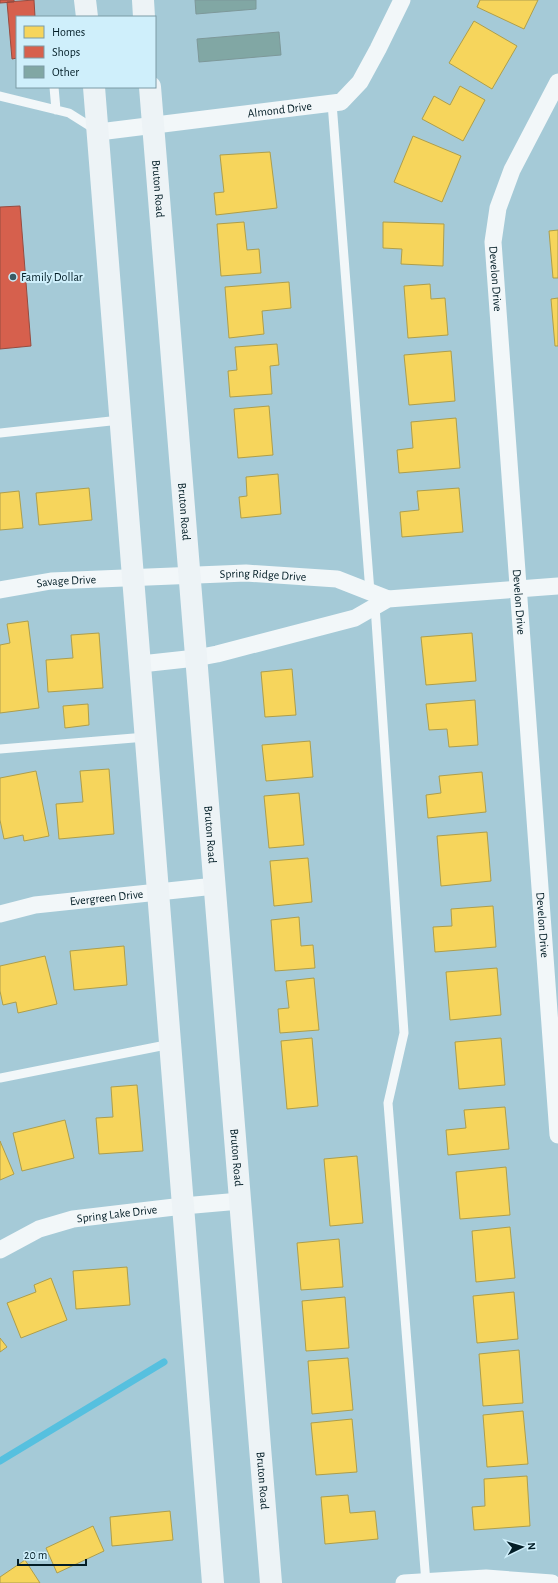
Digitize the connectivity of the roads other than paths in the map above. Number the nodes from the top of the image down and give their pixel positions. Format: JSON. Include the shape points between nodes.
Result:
{"nodes":[{"id":1,"x":85,"y":0,"type":"edge"},
{"id":2,"x":143,"y":0,"type":"edge"},
{"id":3,"x":402,"y":0,"type":"edge"},
{"id":4,"x":87,"y":16,"type":"edge"},
{"id":5,"x":144,"y":16,"type":"edge"},
{"id":6,"x":558,"y":82,"type":"edge"},
{"id":7,"x":54,"y":88,"type":"edge"},
{"id":8,"x":94,"y":88,"type":"edge"},
{"id":9,"x":150,"y":88,"type":"edge"},
{"id":10,"x":0,"y":96,"type":"edge"},
{"id":11,"x":332,"y":103,"type":"junction"},
{"id":12,"x":56,"y":110,"type":"junction"},
{"id":13,"x":153,"y":126,"type":"junction"},
{"id":14,"x":99,"y":132,"type":"junction"},
{"id":15,"x":122,"y":420,"type":"junction"},
{"id":16,"x":0,"y":433,"type":"edge"},
{"id":17,"x":190,"y":576,"type":"junction"},
{"id":18,"x":134,"y":577,"type":"junction"},
{"id":19,"x":558,"y":586,"type":"edge"},
{"id":20,"x":519,"y":589,"type":"junction"},
{"id":21,"x":0,"y":590,"type":"edge"},
{"id":22,"x":378,"y":599,"type":"junction"},
{"id":23,"x":196,"y":658,"type":"junction"},
{"id":24,"x":141,"y":664,"type":"junction"},
{"id":25,"x":146,"y":737,"type":"junction"},
{"id":26,"x":0,"y":750,"type":"edge"},
{"id":27,"x":215,"y":886,"type":"junction"},
{"id":28,"x":159,"y":893,"type":"junction"},
{"id":29,"x":0,"y":914,"type":"edge"},
{"id":30,"x":170,"y":1044,"type":"junction"},
{"id":31,"x":0,"y":1078,"type":"edge"},
{"id":32,"x":558,"y":1126,"type":"edge"},
{"id":33,"x":240,"y":1201,"type":"junction"},
{"id":34,"x":183,"y":1206,"type":"junction"},
{"id":35,"x":0,"y":1250,"type":"edge"},
{"id":36,"x":426,"y":1582,"type":"edge"},
{"id":37,"x":213,"y":1583,"type":"edge"},
{"id":38,"x":271,"y":1583,"type":"edge"},
{"id":39,"x":404,"y":1583,"type":"edge"},
{"id":40,"x":552,"y":1583,"type":"edge"}],
"edges":[{"from":1,"to":4,"type":"main road"},
{"from":2,"to":5,"type":"main road"},
{"from":3,"to":11,"type":"street","name":"Almond Drive","via":[[360,82],[342,102]]},
{"from":6,"to":20,"type":"street","name":"Develon Drive","via":[[512,170],[498,208],[493,242]]},
{"from":7,"to":12,"type":"lane"},
{"from":8,"to":14,"type":"main road"},
{"from":9,"to":13,"type":"main road","name":"Bruton Road"},
{"from":10,"to":12,"type":"lane"},
{"from":11,"to":13,"type":"street","name":"Almond Drive"},
{"from":11,"to":22,"type":"lane"},
{"from":12,"to":14,"type":"lane","via":[[70,113]]},
{"from":13,"to":14,"type":"street","name":"Almond Drive"},
{"from":13,"to":17,"type":"main road","name":"Bruton Road"},
{"from":14,"to":15,"type":"main road"},
{"from":15,"to":16,"type":"lane"},
{"from":15,"to":18,"type":"main road"},
{"from":17,"to":18,"type":"street","name":"Spring Ridge Drive"},
{"from":17,"to":22,"type":"street","name":"Spring Ridge Drive","via":[[246,573],[337,579]]},
{"from":17,"to":23,"type":"main road","name":"Bruton Road"},
{"from":18,"to":21,"type":"street","name":"Savage Drive","via":[[51,581]]},
{"from":18,"to":24,"type":"main road"},
{"from":19,"to":20,"type":"street","name":"Spring Ridge Drive"},
{"from":20,"to":22,"type":"street","name":"Spring Ridge Drive"},
{"from":20,"to":32,"type":"street","name":"Develon Drive"},
{"from":22,"to":23,"type":"street","name":"Spring Ridge Drive","via":[[355,618]]},
{"from":22,"to":36,"type":"lane","via":[[404,1033],[388,1103]]},
{"from":23,"to":24,"type":"street","name":"Spring Ridge Drive"},
{"from":23,"to":27,"type":"main road","name":"Bruton Road"},
{"from":24,"to":25,"type":"main road"},
{"from":25,"to":26,"type":"lane"},
{"from":25,"to":28,"type":"main road"},
{"from":27,"to":28,"type":"street","name":"Evergreen Drive"},
{"from":27,"to":33,"type":"main road","name":"Bruton Road"},
{"from":28,"to":29,"type":"street","name":"Evergreen Drive","via":[[35,905]]},
{"from":28,"to":30,"type":"main road"},
{"from":30,"to":31,"type":"lane"},
{"from":30,"to":34,"type":"main road"},
{"from":33,"to":34,"type":"street","name":"Spring Lake Drive"},
{"from":33,"to":38,"type":"main road","name":"Bruton Road"},
{"from":34,"to":35,"type":"street","name":"Spring Lake Drive","via":[[73,1219],[39,1230]]},
{"from":34,"to":37,"type":"main road"},
{"from":36,"to":39,"type":"street"},
{"from":36,"to":40,"type":"street","via":[[486,1578]]}]}
